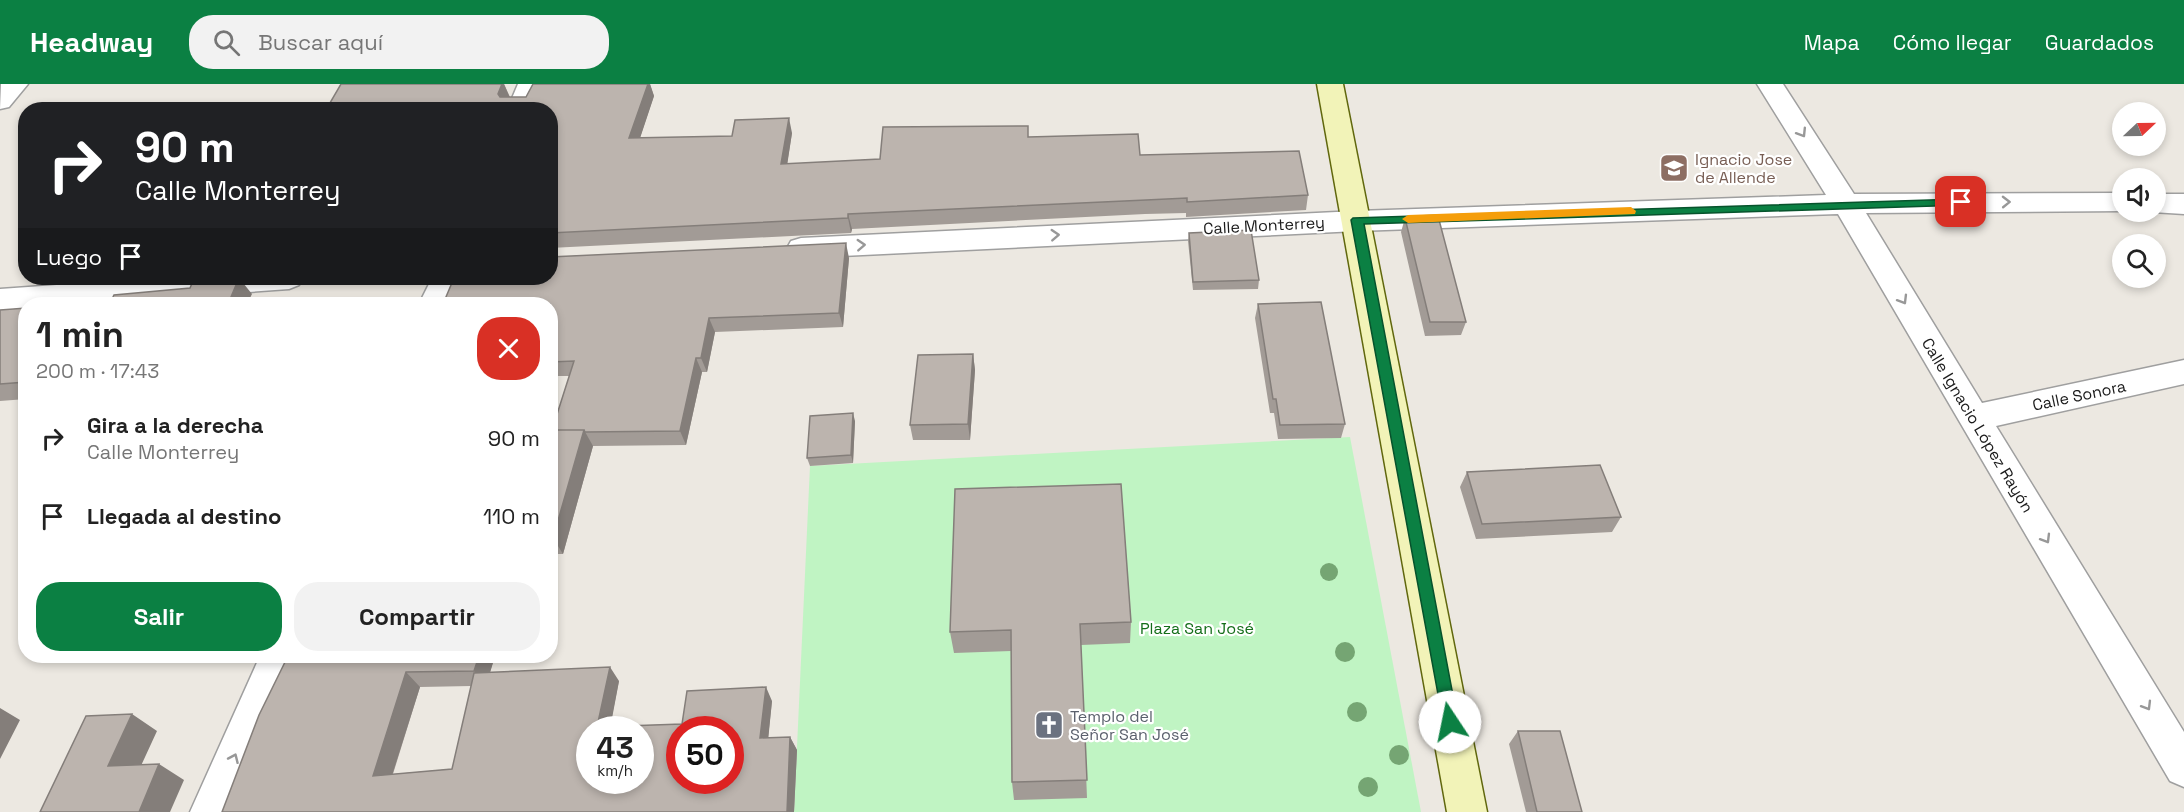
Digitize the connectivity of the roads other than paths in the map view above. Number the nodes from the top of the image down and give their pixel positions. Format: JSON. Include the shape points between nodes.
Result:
{"nodes":[{"id":1,"x":10,"y":84,"type":"edge"},
{"id":2,"x":15,"y":84,"type":"edge"},
{"id":3,"x":531,"y":84,"type":"edge"},
{"id":4,"x":1330,"y":84,"type":"edge"},
{"id":5,"x":1770,"y":84,"type":"edge"},
{"id":6,"x":0,"y":88,"type":"edge"},
{"id":7,"x":0,"y":101,"type":"edge"},
{"id":8,"x":523,"y":102,"type":"edge"},
{"id":9,"x":2112,"y":202,"type":"edge"},
{"id":10,"x":2166,"y":203,"type":"edge"},
{"id":11,"x":1846,"y":204,"type":"junction"},
{"id":12,"x":2184,"y":204,"type":"edge"},
{"id":13,"x":1357,"y":220,"type":"junction"},
{"id":14,"x":776,"y":249,"type":"edge"},
{"id":15,"x":197,"y":285,"type":"edge"},
{"id":16,"x":39,"y":297,"type":"edge"},
{"id":17,"x":18,"y":299,"type":"edge"},
{"id":18,"x":0,"y":300,"type":"edge"},
{"id":19,"x":2184,"y":372,"type":"edge"},
{"id":20,"x":1973,"y":418,"type":"junction"},
{"id":21,"x":276,"y":663,"type":"edge"},
{"id":22,"x":2184,"y":768,"type":"edge"},
{"id":23,"x":210,"y":812,"type":"edge"},
{"id":24,"x":1467,"y":812,"type":"edge"}],
"edges":[{"from":1,"to":6,"type":"street"},
{"from":2,"to":7,"type":"street"},
{"from":3,"to":8,"type":"street"},
{"from":4,"to":13,"type":"main road"},
{"from":5,"to":11,"type":"street","name":"Calle Ignacio López Rayón","one_way":true},
{"from":11,"to":9,"type":"street","name":"Calle Monterrey","one_way":true},
{"from":10,"to":12,"type":"street"},
{"from":11,"to":13,"type":"street","name":"Calle Monterrey"},
{"from":11,"to":20,"type":"street","name":"Calle Ignacio López Rayón","one_way":true},
{"from":14,"to":13,"type":"street","name":"Calle Monterrey","one_way":true},
{"from":13,"to":24,"type":"main road"},
{"from":15,"to":16,"type":"street"},
{"from":17,"to":18,"type":"street"},
{"from":19,"to":20,"type":"street","name":"Calle Sonora"},
{"from":20,"to":22,"type":"street","name":"Calle Ignacio López Rayón","one_way":true},
{"from":23,"to":21,"type":"street","one_way":true}]}
